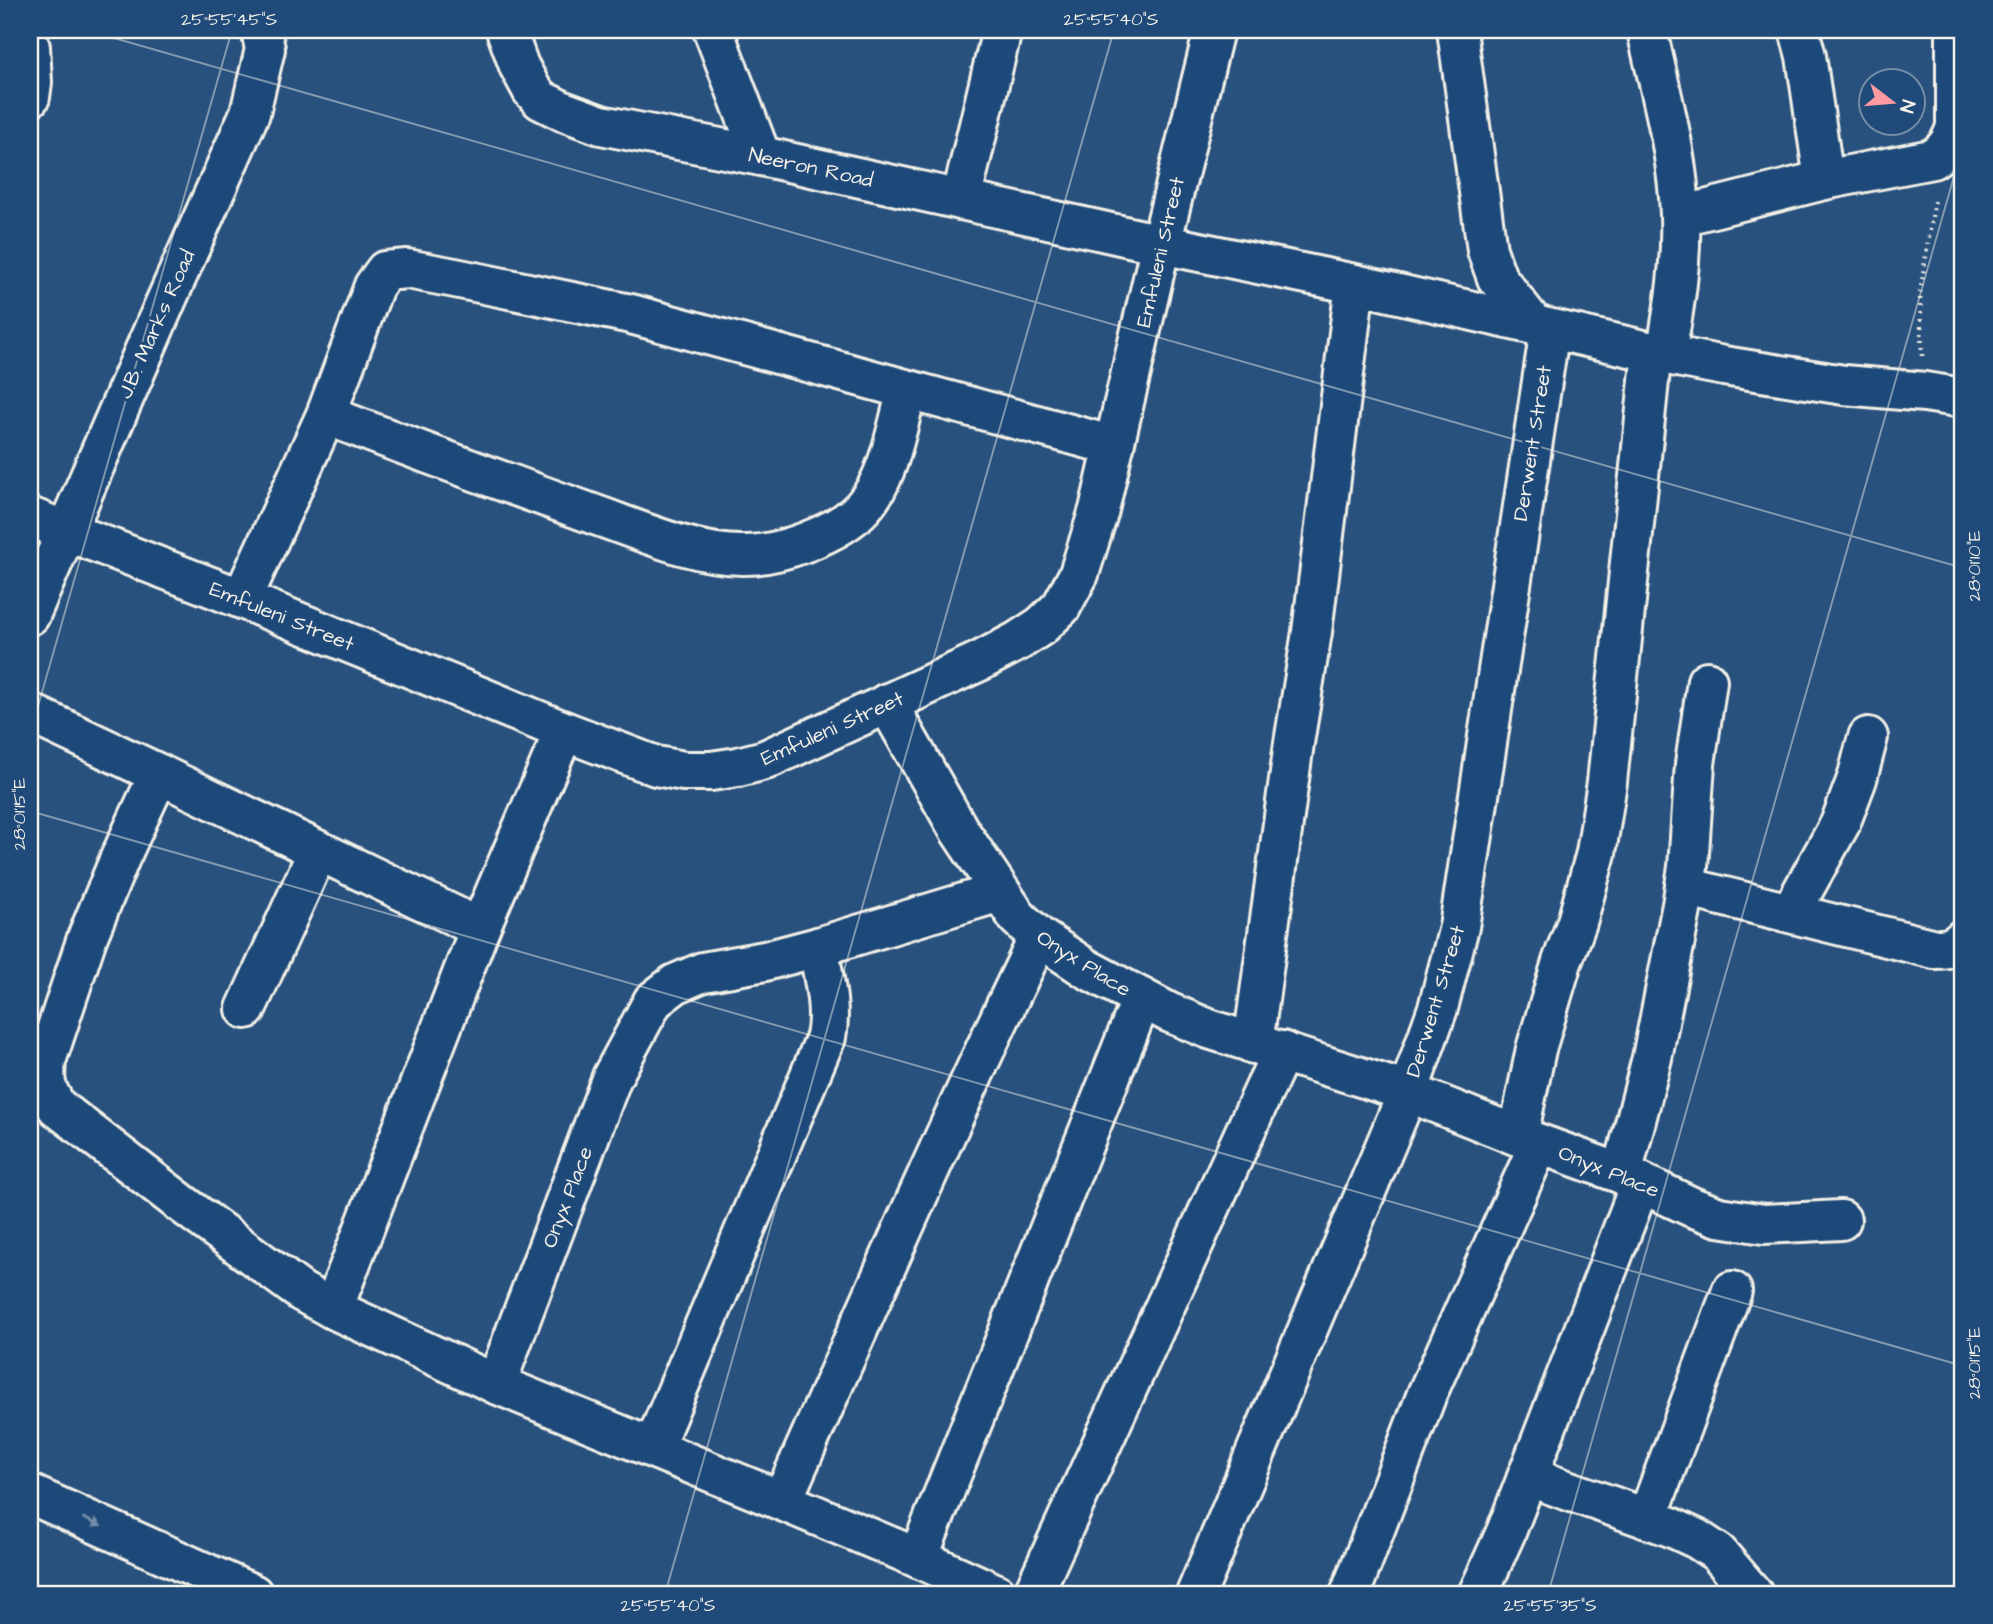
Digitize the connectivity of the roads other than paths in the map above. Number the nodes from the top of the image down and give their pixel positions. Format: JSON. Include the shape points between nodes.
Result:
{"nodes":[{"id":1,"x":261,"y":30,"type":"edge"},
{"id":2,"x":506,"y":30,"type":"edge"},
{"id":3,"x":713,"y":30,"type":"edge"},
{"id":4,"x":1214,"y":30,"type":"edge"},
{"id":5,"x":1457,"y":30,"type":"edge"},
{"id":6,"x":1647,"y":30,"type":"edge"},
{"id":7,"x":1799,"y":30,"type":"edge"},
{"id":8,"x":1956,"y":30,"type":"edge"},
{"id":9,"x":990,"y":33,"type":"edge"},
{"id":10,"x":30,"y":47,"type":"edge"},
{"id":11,"x":30,"y":97,"type":"edge"},
{"id":12,"x":761,"y":156,"type":"junction"},
{"id":13,"x":1824,"y":180,"type":"junction"},
{"id":14,"x":961,"y":200,"type":"junction"},
{"id":15,"x":1681,"y":216,"type":"junction"},
{"id":16,"x":1161,"y":244,"type":"junction"},
{"id":17,"x":1355,"y":284,"type":"junction"},
{"id":18,"x":1542,"y":327,"type":"junction"},
{"id":19,"x":1659,"y":353,"type":"junction"},
{"id":20,"x":907,"y":390,"type":"junction"},
{"id":21,"x":1963,"y":398,"type":"edge"},
{"id":22,"x":326,"y":415,"type":"junction"},
{"id":23,"x":1114,"y":446,"type":"junction"},
{"id":24,"x":30,"y":517,"type":"edge"},
{"id":25,"x":66,"y":532,"type":"junction"},
{"id":26,"x":242,"y":599,"type":"junction"},
{"id":27,"x":30,"y":615,"type":"edge"},
{"id":28,"x":1707,"y":681,"type":"dead end"},
{"id":29,"x":887,"y":703,"type":"junction"},
{"id":30,"x":30,"y":713,"type":"edge"},
{"id":31,"x":564,"y":731,"type":"junction"},
{"id":32,"x":1868,"y":737,"type":"dead end"},
{"id":33,"x":159,"y":774,"type":"junction"},
{"id":34,"x":318,"y":851,"type":"junction"},
{"id":35,"x":1685,"y":887,"type":"junction"},
{"id":36,"x":1000,"y":892,"type":"junction"},
{"id":37,"x":1791,"y":912,"type":"junction"},
{"id":38,"x":480,"y":928,"type":"junction"},
{"id":39,"x":1039,"y":937,"type":"junction"},
{"id":40,"x":1963,"y":939,"type":"edge"},
{"id":41,"x":818,"y":947,"type":"junction"},
{"id":42,"x":1142,"y":998,"type":"junction"},
{"id":43,"x":246,"y":1009,"type":"dead end"},
{"id":44,"x":1268,"y":1048,"type":"junction"},
{"id":45,"x":1408,"y":1091,"type":"junction"},
{"id":46,"x":1528,"y":1140,"type":"junction"},
{"id":47,"x":1631,"y":1178,"type":"junction"},
{"id":48,"x":1841,"y":1220,"type":"dead end"},
{"id":49,"x":1732,"y":1291,"type":"dead end"},
{"id":50,"x":333,"y":1309,"type":"junction"},
{"id":51,"x":496,"y":1384,"type":"junction"},
{"id":52,"x":653,"y":1448,"type":"junction"},
{"id":53,"x":1527,"y":1476,"type":"junction"},
{"id":54,"x":30,"y":1494,"type":"edge"},
{"id":55,"x":782,"y":1501,"type":"junction"},
{"id":56,"x":1647,"y":1519,"type":"junction"},
{"id":57,"x":918,"y":1558,"type":"junction"},
{"id":58,"x":253,"y":1594,"type":"edge"},
{"id":59,"x":997,"y":1594,"type":"edge"},
{"id":60,"x":1034,"y":1594,"type":"edge"},
{"id":61,"x":1196,"y":1594,"type":"edge"},
{"id":62,"x":1350,"y":1594,"type":"edge"},
{"id":63,"x":1478,"y":1594,"type":"edge"},
{"id":64,"x":1753,"y":1594,"type":"edge"}],
"edges":[{"from":1,"to":25,"type":"street","name":"J.B. Marks Road","via":[[265,49],[250,113]]},
{"from":2,"to":12,"type":"street","name":"Neeron Road","via":[[532,90],[563,111],[601,124]]},
{"from":3,"to":12,"type":"street"},
{"from":4,"to":16,"type":"street","name":"Emfuleni Street"},
{"from":5,"to":18,"type":"street","via":[[1487,250],[1497,278]]},
{"from":6,"to":15,"type":"street","via":[[1675,159]]},
{"from":7,"to":13,"type":"street"},
{"from":8,"to":13,"type":"street","via":[[1956,127],[1943,152],[1932,159]]},
{"from":9,"to":14,"type":"street"},
{"from":10,"to":11,"type":"street"},
{"from":12,"to":14,"type":"street","name":"Neeron Road"},
{"from":13,"to":15,"type":"street"},
{"from":14,"to":16,"type":"street","name":"Neeron Road"},
{"from":15,"to":19,"type":"street","via":[[1679,273]]},
{"from":16,"to":17,"type":"street","name":"Neeron Road"},
{"from":16,"to":23,"type":"street","name":"Emfuleni Street"},
{"from":17,"to":18,"type":"street","name":"Neeron Road"},
{"from":17,"to":44,"type":"street","via":[[1294,743]]},
{"from":18,"to":19,"type":"street","name":"Neeron Road"},
{"from":18,"to":45,"type":"street","name":"Derwent Street","via":[[1459,927],[1438,1008]]},
{"from":19,"to":21,"type":"street","name":"Neeron Road","via":[[1844,385]]},
{"from":19,"to":46,"type":"street","via":[[1596,853],[1536,1049]]},
{"from":20,"to":22,"type":"street","via":[[631,314],[396,269],[386,271],[374,286]]},
{"from":20,"to":22,"type":"street","via":[[882,480],[861,509],[828,533],[774,551],[740,555],[672,542]]},
{"from":20,"to":23,"type":"street"},
{"from":22,"to":26,"type":"street"},
{"from":23,"to":29,"type":"street","name":"Emfuleni Street","via":[[1079,574],[1061,607],[1041,626],[980,662]]},
{"from":24,"to":25,"type":"street","name":"Emfuleni Street"},
{"from":25,"to":26,"type":"street","name":"Emfuleni Street"},
{"from":25,"to":27,"type":"street","name":"J.B. Marks Road"},
{"from":26,"to":31,"type":"street","name":"Emfuleni Street"},
{"from":28,"to":35,"type":"street"},
{"from":29,"to":31,"type":"street","name":"Emfuleni Street","via":[[765,760],[711,771],[656,766]]},
{"from":29,"to":36,"type":"street"},
{"from":30,"to":33,"type":"street"},
{"from":31,"to":38,"type":"street"},
{"from":32,"to":37,"type":"street","via":[[1843,815]]},
{"from":33,"to":34,"type":"street"},
{"from":33,"to":50,"type":"street","via":[[88,937],[46,1061],[48,1094],[57,1107],[181,1203],[302,1292]]},
{"from":34,"to":38,"type":"street"},
{"from":34,"to":43,"type":"street"},
{"from":35,"to":37,"type":"street"},
{"from":35,"to":47,"type":"street"},
{"from":36,"to":39,"type":"street","name":"Onyx Place"},
{"from":36,"to":41,"type":"street","name":"Onyx Place"},
{"from":37,"to":40,"type":"street","via":[[1935,949],[1948,949]]},
{"from":38,"to":50,"type":"street"},
{"from":39,"to":42,"type":"street","name":"Onyx Place"},
{"from":39,"to":55,"type":"street","via":[[928,1171]]},
{"from":41,"to":51,"type":"street","name":"Onyx Place","via":[[703,972],[675,984],[653,1001],[612,1077]]},
{"from":41,"to":52,"type":"street","via":[[828,1006],[826,1037]]},
{"from":42,"to":44,"type":"street","name":"Onyx Place","via":[[1209,1029]]},
{"from":42,"to":57,"type":"street"},
{"from":44,"to":45,"type":"street","name":"Onyx Place"},
{"from":44,"to":60,"type":"street"},
{"from":45,"to":46,"type":"street","name":"Onyx Place"},
{"from":45,"to":61,"type":"street","name":"Derwent Street"},
{"from":46,"to":47,"type":"street","name":"Onyx Place"},
{"from":46,"to":62,"type":"street"},
{"from":47,"to":48,"type":"street","name":"Onyx Place","via":[[1719,1217],[1764,1224]]},
{"from":47,"to":53,"type":"street"},
{"from":49,"to":56,"type":"street"},
{"from":50,"to":51,"type":"street"},
{"from":51,"to":52,"type":"street"},
{"from":52,"to":55,"type":"street"},
{"from":53,"to":56,"type":"street"},
{"from":53,"to":63,"type":"street"},
{"from":54,"to":58,"type":"street","one_way":true},
{"from":55,"to":57,"type":"street"},
{"from":56,"to":64,"type":"street","via":[[1697,1539],[1718,1553]]},
{"from":57,"to":59,"type":"street"}]}
